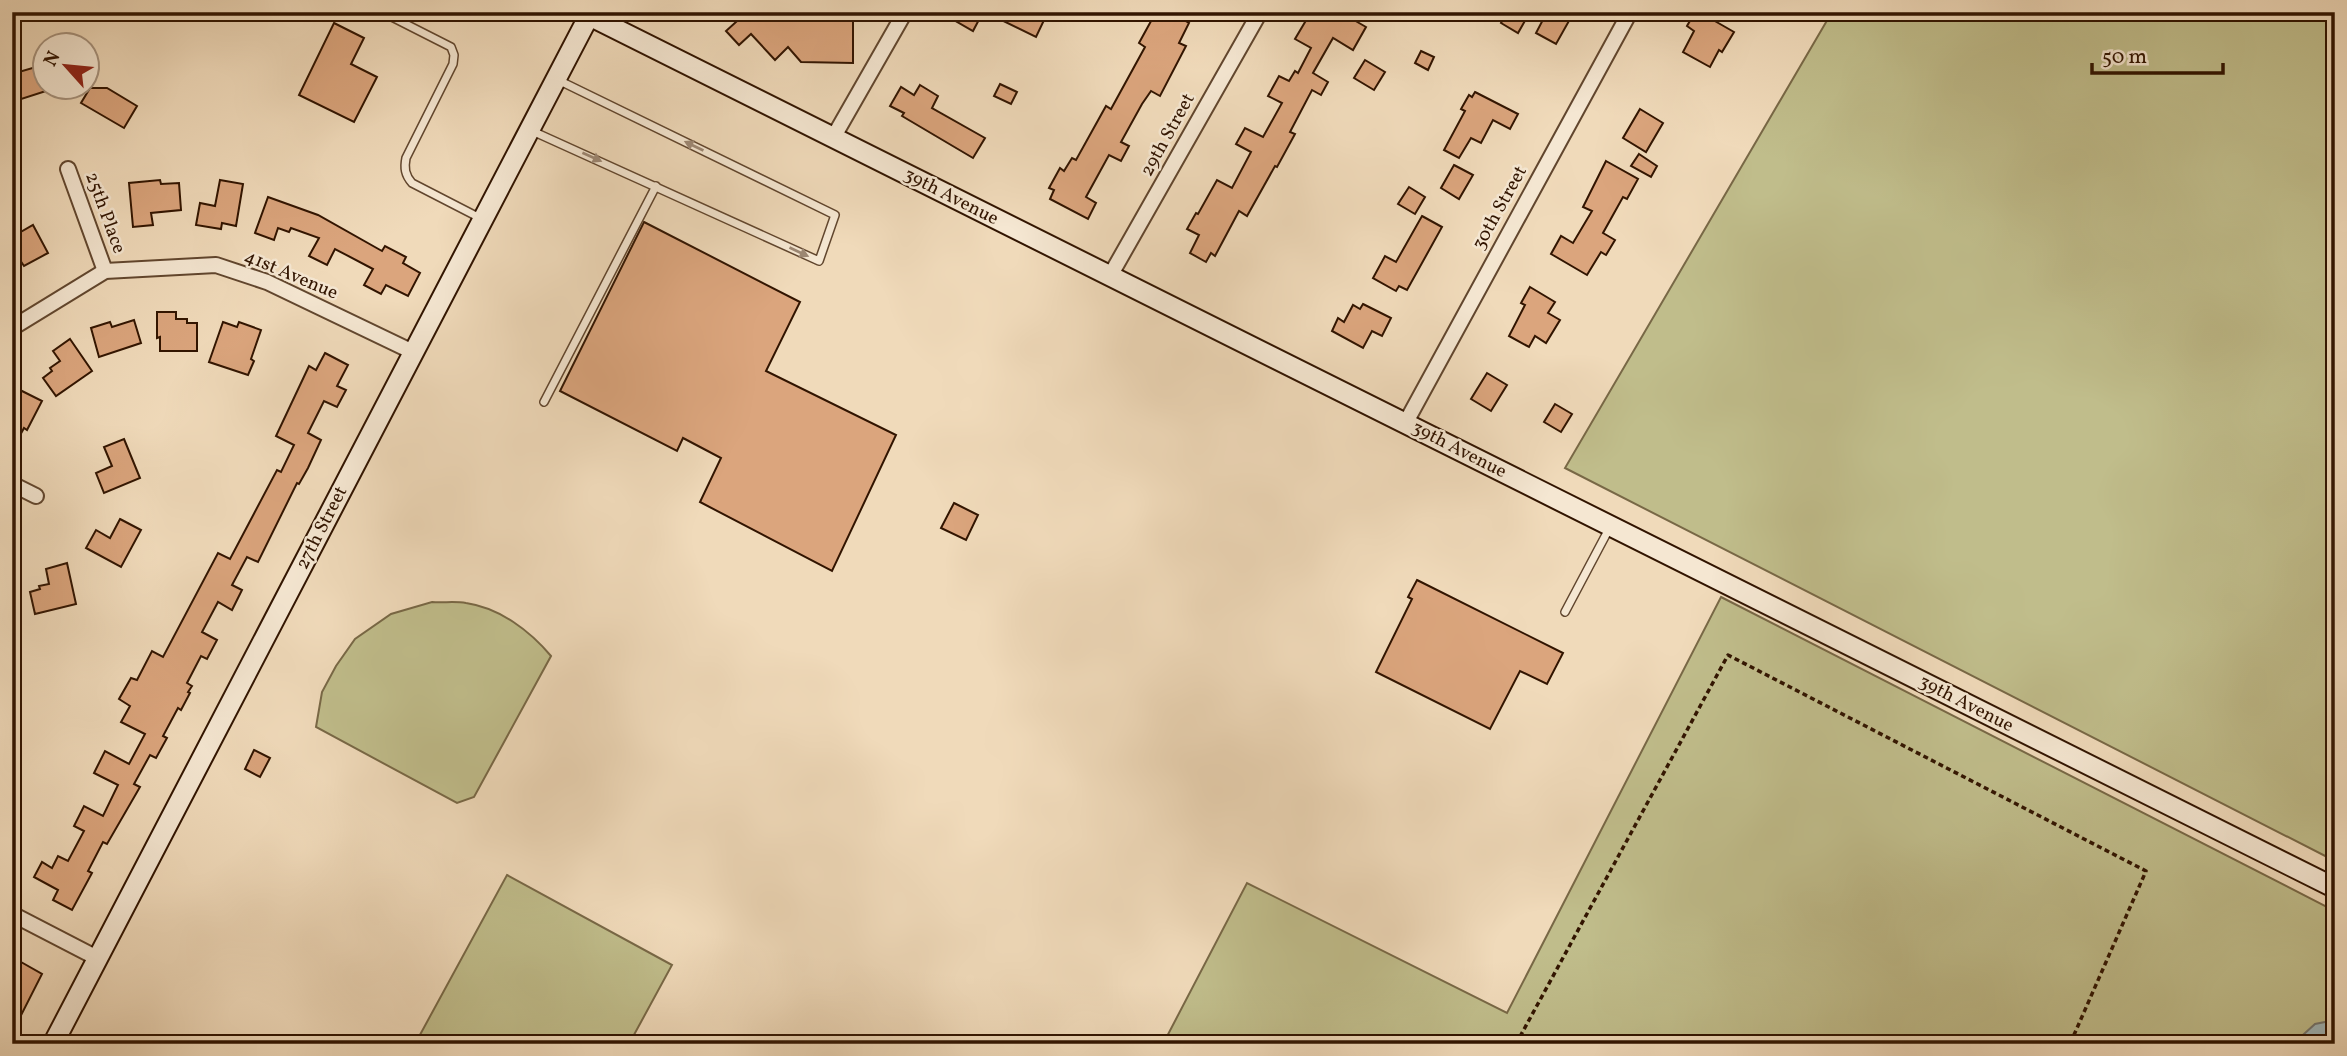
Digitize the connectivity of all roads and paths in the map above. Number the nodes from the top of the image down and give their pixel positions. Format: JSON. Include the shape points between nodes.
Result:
{"nodes":[{"id":1,"x":382,"y":12,"type":"edge"},
{"id":2,"x":905,"y":12,"type":"edge"},
{"id":3,"x":1260,"y":12,"type":"edge"},
{"id":4,"x":1630,"y":12,"type":"edge"},
{"id":5,"x":587,"y":13,"type":"edge"},
{"id":6,"x":556,"y":79,"type":"junction"},
{"id":7,"x":530,"y":129,"type":"junction"},
{"id":8,"x":833,"y":138,"type":"junction"},
{"id":9,"x":68,"y":169,"type":"dead end"},
{"id":10,"x":656,"y":186,"type":"junction"},
{"id":11,"x":483,"y":219,"type":"junction"},
{"id":12,"x":105,"y":271,"type":"junction"},
{"id":13,"x":1110,"y":276,"type":"junction"},
{"id":14,"x":12,"y":328,"type":"edge"},
{"id":15,"x":413,"y":352,"type":"junction"},
{"id":16,"x":544,"y":402,"type":"dead end"},
{"id":17,"x":1405,"y":424,"type":"junction"},
{"id":18,"x":12,"y":485,"type":"edge"},
{"id":19,"x":36,"y":496,"type":"dead end"},
{"id":20,"x":1611,"y":526,"type":"junction"},
{"id":21,"x":1565,"y":612,"type":"dead end"},
{"id":22,"x":2335,"y":888,"type":"edge"},
{"id":23,"x":12,"y":914,"type":"edge"},
{"id":24,"x":99,"y":959,"type":"junction"},
{"id":25,"x":53,"y":1044,"type":"edge"},
{"id":26,"x":1516,"y":1044,"type":"edge"},
{"id":27,"x":2070,"y":1044,"type":"edge"}],
"edges":[{"from":1,"to":11,"type":"lane","via":[[451,47],[454,55],[406,158],[407,177]]},
{"from":2,"to":8,"type":"street"},
{"from":3,"to":13,"type":"street","name":"29th Street"},
{"from":4,"to":17,"type":"street","name":"30th Street"},
{"from":5,"to":6,"type":"street","name":"27th Street"},
{"from":5,"to":8,"type":"street","name":"39th Avenue"},
{"from":6,"to":7,"type":"street","name":"27th Street"},
{"from":10,"to":6,"type":"lane","one_way":true,"via":[[819,261],[835,215]]},
{"from":7,"to":10,"type":"lane","one_way":true},
{"from":7,"to":11,"type":"street","name":"27th Street"},
{"from":8,"to":13,"type":"street","name":"39th Avenue"},
{"from":9,"to":12,"type":"street","name":"25th Place"},
{"from":10,"to":16,"type":"lane"},
{"from":11,"to":15,"type":"street","name":"27th Street"},
{"from":12,"to":14,"type":"street"},
{"from":12,"to":15,"type":"street","name":"41st Avenue","via":[[216,265],[267,282]]},
{"from":13,"to":17,"type":"street","name":"39th Avenue"},
{"from":15,"to":24,"type":"street","name":"27th Street"},
{"from":17,"to":20,"type":"street","name":"39th Avenue"},
{"from":18,"to":19,"type":"street"},
{"from":20,"to":21,"type":"lane"},
{"from":20,"to":22,"type":"street","name":"39th Avenue"},
{"from":23,"to":24,"type":"street"},
{"from":24,"to":25,"type":"street","name":"27th Street"},
{"from":26,"to":27,"type":"path","via":[[1728,655],[2146,871]]}]}
